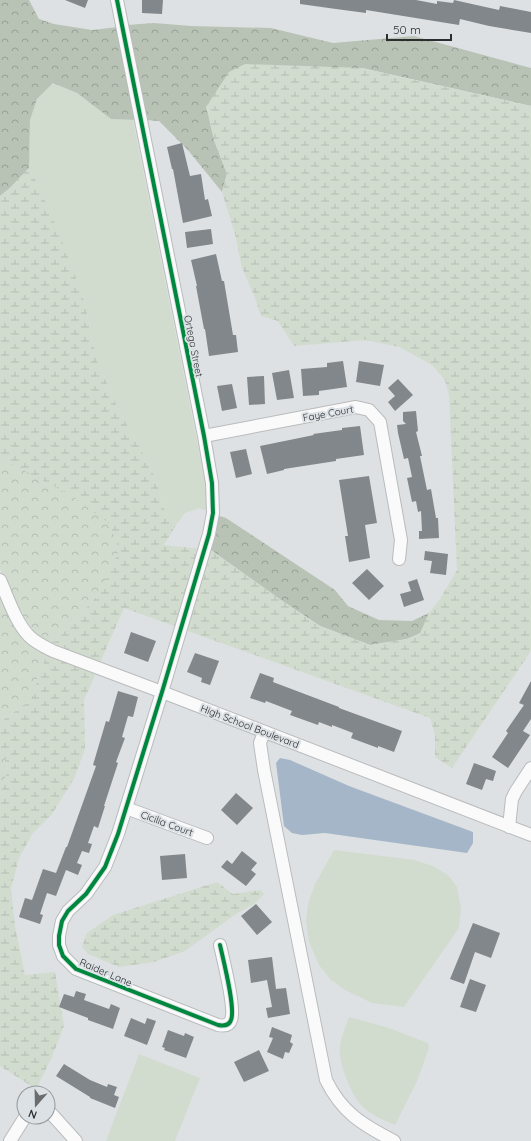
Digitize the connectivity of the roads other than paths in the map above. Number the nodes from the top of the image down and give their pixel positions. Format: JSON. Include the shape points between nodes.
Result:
{"nodes":[{"id":1,"x":117,"y":0,"type":"edge"},
{"id":2,"x":204,"y":436,"type":"junction"},
{"id":3,"x":399,"y":560,"type":"dead end"},
{"id":4,"x":0,"y":580,"type":"edge"},
{"id":5,"x":162,"y":692,"type":"junction"},
{"id":6,"x":264,"y":732,"type":"junction"},
{"id":7,"x":531,"y":768,"type":"edge"},
{"id":8,"x":126,"y":808,"type":"junction"},
{"id":9,"x":509,"y":827,"type":"junction"},
{"id":10,"x":531,"y":836,"type":"edge"},
{"id":11,"x":207,"y":838,"type":"dead end"},
{"id":12,"x":220,"y":945,"type":"dead end"},
{"id":13,"x":56,"y":1119,"type":"edge"},
{"id":14,"x":20,"y":1125,"type":"edge"},
{"id":15,"x":10,"y":1141,"type":"edge"},
{"id":16,"x":76,"y":1141,"type":"edge"},
{"id":17,"x":394,"y":1141,"type":"edge"}],
"edges":[{"from":1,"to":2,"type":"street","name":"Ortega Street"},
{"from":2,"to":3,"type":"street","name":"Faye Court","via":[[356,407],[369,410],[380,422],[401,540]]},
{"from":2,"to":5,"type":"street","name":"Ortega Street","via":[[212,483],[213,513]]},
{"from":4,"to":5,"type":"street","name":"High School Boulevard","via":[[20,624],[40,645]]},
{"from":5,"to":6,"type":"street","name":"High School Boulevard"},
{"from":5,"to":8,"type":"street","name":"Raider Lane"},
{"from":6,"to":9,"type":"street","name":"High School Boulevard"},
{"from":6,"to":17,"type":"street","via":[[260,743],[264,770],[326,1080],[344,1108],[372,1130]]},
{"from":7,"to":9,"type":"street","via":[[512,799]]},
{"from":8,"to":11,"type":"street","name":"Cicilia Court"},
{"from":8,"to":12,"type":"street","name":"Raider Lane","via":[[105,867],[62,921],[59,941],[63,956],[84,974],[224,1026],[231,1020],[232,1008]]},
{"from":9,"to":10,"type":"street","name":"High School Boulevard"},
{"from":13,"to":16,"type":"street"},
{"from":14,"to":15,"type":"street"}]}
